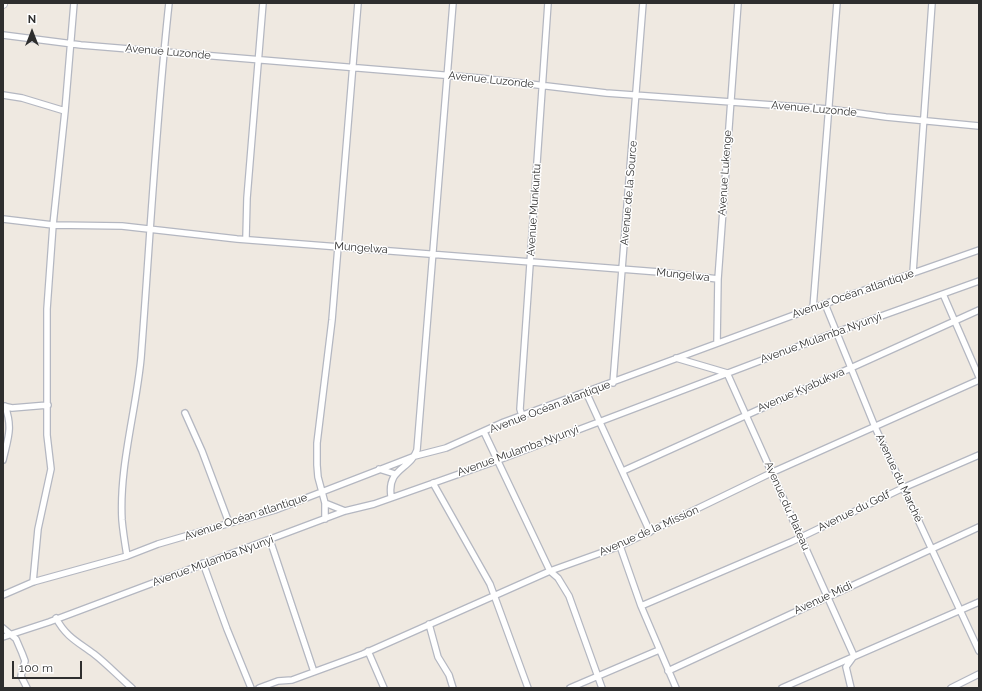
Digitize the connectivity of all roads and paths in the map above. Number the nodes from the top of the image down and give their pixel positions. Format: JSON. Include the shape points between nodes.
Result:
{"nodes":[{"id":1,"x":74,"y":3,"type":"edge"},
{"id":2,"x":169,"y":3,"type":"edge"},
{"id":3,"x":263,"y":3,"type":"edge"},
{"id":4,"x":358,"y":3,"type":"edge"},
{"id":5,"x":453,"y":3,"type":"edge"},
{"id":6,"x":548,"y":3,"type":"edge"},
{"id":7,"x":643,"y":3,"type":"edge"},
{"id":8,"x":738,"y":3,"type":"edge"},
{"id":9,"x":837,"y":3,"type":"edge"},
{"id":10,"x":932,"y":3,"type":"edge"},
{"id":11,"x":3,"y":36,"type":"edge"},
{"id":12,"x":70,"y":44,"type":"junction"},
{"id":13,"x":164,"y":52,"type":"junction"},
{"id":14,"x":258,"y":60,"type":"junction"},
{"id":15,"x":353,"y":68,"type":"junction"},
{"id":16,"x":447,"y":75,"type":"junction"},
{"id":17,"x":543,"y":86,"type":"junction"},
{"id":18,"x":3,"y":94,"type":"edge"},
{"id":19,"x":636,"y":94,"type":"junction"},
{"id":20,"x":730,"y":102,"type":"junction"},
{"id":21,"x":828,"y":109,"type":"junction"},
{"id":22,"x":65,"y":111,"type":"junction"},
{"id":23,"x":925,"y":121,"type":"junction"},
{"id":24,"x":979,"y":126,"type":"edge"},
{"id":25,"x":3,"y":219,"type":"edge"},
{"id":26,"x":53,"y":225,"type":"junction"},
{"id":27,"x":151,"y":229,"type":"junction"},
{"id":28,"x":246,"y":238,"type":"junction"},
{"id":29,"x":338,"y":247,"type":"junction"},
{"id":30,"x":979,"y":250,"type":"edge"},
{"id":31,"x":433,"y":254,"type":"junction"},
{"id":32,"x":530,"y":262,"type":"junction"},
{"id":33,"x":622,"y":270,"type":"junction"},
{"id":34,"x":913,"y":272,"type":"junction"},
{"id":35,"x":718,"y":279,"type":"junction"},
{"id":36,"x":979,"y":280,"type":"edge"},
{"id":37,"x":943,"y":294,"type":"junction"},
{"id":38,"x":825,"y":304,"type":"junction"},
{"id":39,"x":813,"y":308,"type":"junction"},
{"id":40,"x":979,"y":310,"type":"edge"},
{"id":41,"x":955,"y":321,"type":"junction"},
{"id":42,"x":837,"y":332,"type":"junction"},
{"id":43,"x":717,"y":343,"type":"junction"},
{"id":44,"x":676,"y":358,"type":"junction"},
{"id":45,"x":851,"y":368,"type":"junction"},
{"id":46,"x":727,"y":373,"type":"junction"},
{"id":47,"x":979,"y":377,"type":"edge"},
{"id":48,"x":979,"y":380,"type":"edge"},
{"id":49,"x":613,"y":383,"type":"junction"},
{"id":50,"x":586,"y":392,"type":"junction"},
{"id":51,"x":48,"y":405,"type":"junction"},
{"id":52,"x":4,"y":406,"type":"edge"},
{"id":53,"x":185,"y":413,"type":"dead end"},
{"id":54,"x":747,"y":414,"type":"junction"},
{"id":55,"x":522,"y":416,"type":"junction"},
{"id":56,"x":600,"y":422,"type":"junction"},
{"id":57,"x":875,"y":427,"type":"junction"},
{"id":58,"x":484,"y":432,"type":"junction"},
{"id":59,"x":979,"y":455,"type":"edge"},
{"id":60,"x":415,"y":456,"type":"junction"},
{"id":61,"x":3,"y":460,"type":"edge"},
{"id":62,"x":496,"y":461,"type":"junction"},
{"id":63,"x":379,"y":469,"type":"junction"},
{"id":64,"x":623,"y":471,"type":"junction"},
{"id":65,"x":773,"y":472,"type":"junction"},
{"id":66,"x":395,"y":474,"type":"junction"},
{"id":67,"x":433,"y":483,"type":"junction"},
{"id":68,"x":904,"y":487,"type":"junction"},
{"id":69,"x":322,"y":492,"type":"junction"},
{"id":70,"x":391,"y":496,"type":"junction"},
{"id":71,"x":326,"y":503,"type":"junction"},
{"id":72,"x":345,"y":511,"type":"junction"},
{"id":73,"x":325,"y":519,"type":"junction"},
{"id":74,"x":229,"y":523,"type":"junction"},
{"id":75,"x":979,"y":527,"type":"edge"},
{"id":76,"x":650,"y":532,"type":"junction"},
{"id":77,"x":801,"y":537,"type":"junction"},
{"id":78,"x":270,"y":540,"type":"junction"},
{"id":79,"x":620,"y":546,"type":"junction"},
{"id":80,"x":932,"y":548,"type":"junction"},
{"id":81,"x":127,"y":556,"type":"junction"},
{"id":82,"x":203,"y":563,"type":"junction"},
{"id":83,"x":550,"y":571,"type":"junction"},
{"id":84,"x":33,"y":582,"type":"junction"},
{"id":85,"x":3,"y":595,"type":"edge"},
{"id":86,"x":495,"y":596,"type":"junction"},
{"id":87,"x":828,"y":596,"type":"junction"},
{"id":88,"x":979,"y":602,"type":"edge"},
{"id":89,"x":641,"y":606,"type":"junction"},
{"id":90,"x":960,"y":611,"type":"junction"},
{"id":91,"x":56,"y":618,"type":"junction"},
{"id":92,"x":429,"y":624,"type":"junction"},
{"id":93,"x":3,"y":628,"type":"edge"},
{"id":94,"x":9,"y":634,"type":"junction"},
{"id":95,"x":3,"y":637,"type":"edge"},
{"id":96,"x":659,"y":650,"type":"junction"},
{"id":97,"x":368,"y":651,"type":"junction"},
{"id":98,"x":979,"y":651,"type":"edge"},
{"id":99,"x":854,"y":656,"type":"junction"},
{"id":100,"x":668,"y":670,"type":"junction"},
{"id":101,"x":314,"y":672,"type":"junction"},
{"id":102,"x":979,"y":674,"type":"edge"},
{"id":103,"x":598,"y":677,"type":"junction"},
{"id":104,"x":27,"y":688,"type":"edge"},
{"id":105,"x":132,"y":688,"type":"edge"},
{"id":106,"x":251,"y":688,"type":"edge"},
{"id":107,"x":259,"y":688,"type":"edge"},
{"id":108,"x":384,"y":688,"type":"edge"},
{"id":109,"x":453,"y":688,"type":"edge"},
{"id":110,"x":528,"y":688,"type":"edge"},
{"id":111,"x":570,"y":688,"type":"edge"},
{"id":112,"x":602,"y":688,"type":"edge"},
{"id":113,"x":676,"y":688,"type":"edge"},
{"id":114,"x":782,"y":688,"type":"edge"},
{"id":115,"x":850,"y":688,"type":"edge"},
{"id":116,"x":951,"y":688,"type":"edge"}],
"edges":[{"from":1,"to":12,"type":"street"},
{"from":2,"to":13,"type":"street"},
{"from":3,"to":14,"type":"street"},
{"from":4,"to":15,"type":"street"},
{"from":5,"to":16,"type":"street"},
{"from":6,"to":17,"type":"street","name":"Avenue Munkuntu"},
{"from":7,"to":19,"type":"street","name":"Avenue de la Source"},
{"from":8,"to":20,"type":"street","name":"Avenue Lukenge"},
{"from":9,"to":21,"type":"street"},
{"from":10,"to":23,"type":"street"},
{"from":11,"to":12,"type":"street","name":"Avenue Luzonde"},
{"from":12,"to":13,"type":"street","name":"Avenue Luzonde"},
{"from":12,"to":22,"type":"street"},
{"from":13,"to":14,"type":"street","name":"Avenue Luzonde"},
{"from":13,"to":27,"type":"street","via":[[156,133]]},
{"from":14,"to":15,"type":"street","name":"Avenue Luzonde"},
{"from":14,"to":28,"type":"street"},
{"from":15,"to":16,"type":"street","name":"Avenue Luzonde"},
{"from":15,"to":29,"type":"street"},
{"from":16,"to":17,"type":"street","name":"Avenue Luzonde"},
{"from":16,"to":31,"type":"street"},
{"from":17,"to":19,"type":"street","name":"Avenue Luzonde"},
{"from":17,"to":32,"type":"street","name":"Avenue Munkuntu"},
{"from":18,"to":22,"type":"street"},
{"from":19,"to":20,"type":"street","name":"Avenue Luzonde"},
{"from":19,"to":33,"type":"street","name":"Avenue de la Source"},
{"from":20,"to":21,"type":"street","name":"Avenue Luzonde"},
{"from":20,"to":35,"type":"street","name":"Avenue Lukenge"},
{"from":21,"to":23,"type":"street","name":"Avenue Luzonde"},
{"from":21,"to":39,"type":"street"},
{"from":22,"to":26,"type":"street"},
{"from":23,"to":24,"type":"street","name":"Avenue Luzonde"},
{"from":23,"to":34,"type":"street"},
{"from":25,"to":26,"type":"street","name":"Mungelwa"},
{"from":26,"to":27,"type":"street","name":"Mungelwa"},
{"from":26,"to":51,"type":"street","via":[[47,309]]},
{"from":27,"to":28,"type":"street","name":"Mungelwa"},
{"from":27,"to":81,"type":"street","via":[[140,360],[124,486],[122,518]]},
{"from":28,"to":29,"type":"street","name":"Mungelwa"},
{"from":29,"to":31,"type":"street","name":"Mungelwa"},
{"from":29,"to":69,"type":"street","via":[[317,443],[317,465]]},
{"from":30,"to":34,"type":"street","name":"Avenue Océan atlantique"},
{"from":31,"to":32,"type":"street","name":"Mungelwa"},
{"from":31,"to":60,"type":"street"},
{"from":32,"to":33,"type":"street","name":"Mungelwa"},
{"from":32,"to":55,"type":"street","name":"Avenue Munkuntu","via":[[520,410]]},
{"from":33,"to":35,"type":"street","name":"Mungelwa"},
{"from":33,"to":49,"type":"street","name":"Avenue de la Source"},
{"from":34,"to":38,"type":"street","name":"Avenue Océan atlantique"},
{"from":35,"to":43,"type":"street","name":"Avenue Lukenge"},
{"from":36,"to":37,"type":"street","name":"Avenue Mulamba Nyunyi"},
{"from":37,"to":41,"type":"street"},
{"from":37,"to":42,"type":"street","name":"Avenue Mulamba Nyunyi"},
{"from":38,"to":39,"type":"street","name":"Avenue Océan atlantique"},
{"from":38,"to":42,"type":"street","name":"Avenue du Marché"},
{"from":39,"to":43,"type":"street","name":"Avenue Océan atlantique"},
{"from":40,"to":41,"type":"street","name":"Avenue Kyabukwa"},
{"from":41,"to":45,"type":"street","name":"Avenue Kyabukwa"},
{"from":41,"to":47,"type":"street"},
{"from":42,"to":45,"type":"street","name":"Avenue du Marché"},
{"from":42,"to":46,"type":"street","name":"Avenue Mulamba Nyunyi"},
{"from":43,"to":44,"type":"street","name":"Avenue Océan atlantique"},
{"from":44,"to":46,"type":"street"},
{"from":44,"to":49,"type":"street","name":"Avenue Océan atlantique"},
{"from":45,"to":54,"type":"street","name":"Avenue Kyabukwa"},
{"from":45,"to":57,"type":"street","name":"Avenue du Marché"},
{"from":46,"to":54,"type":"street","name":"Avenue du Plateau"},
{"from":46,"to":56,"type":"street","name":"Avenue Mulamba Nyunyi"},
{"from":48,"to":57,"type":"street","name":"Avenue de la Mission"},
{"from":49,"to":50,"type":"street","name":"Avenue Océan atlantique"},
{"from":50,"to":55,"type":"street","name":"Avenue Océan atlantique"},
{"from":50,"to":56,"type":"street"},
{"from":51,"to":52,"type":"street","via":[[12,408]]},
{"from":51,"to":84,"type":"street","via":[[47,435],[51,469],[38,529]]},
{"from":52,"to":61,"type":"street","via":[[10,420],[10,430]]},
{"from":53,"to":74,"type":"street"},
{"from":54,"to":64,"type":"street","name":"Avenue Kyabukwa"},
{"from":54,"to":65,"type":"street","name":"Avenue du Plateau"},
{"from":55,"to":58,"type":"street","name":"Avenue Océan atlantique"},
{"from":56,"to":62,"type":"street","name":"Avenue Mulamba Nyunyi"},
{"from":56,"to":64,"type":"street"},
{"from":57,"to":65,"type":"street","name":"Avenue de la Mission"},
{"from":57,"to":68,"type":"street","name":"Avenue du Marché"},
{"from":58,"to":60,"type":"street","name":"Avenue Océan atlantique","via":[[446,448]]},
{"from":58,"to":62,"type":"street"},
{"from":59,"to":68,"type":"street","name":"Avenue du Golf"},
{"from":60,"to":63,"type":"street","name":"Avenue Océan atlantique"},
{"from":60,"to":66,"type":"street"},
{"from":62,"to":67,"type":"street","name":"Avenue Mulamba Nyunyi"},
{"from":62,"to":83,"type":"street"},
{"from":63,"to":66,"type":"street"},
{"from":63,"to":69,"type":"street","name":"Avenue Océan atlantique"},
{"from":64,"to":76,"type":"street"},
{"from":65,"to":76,"type":"street","name":"Avenue de la Mission"},
{"from":65,"to":77,"type":"street","name":"Avenue du Plateau"},
{"from":66,"to":70,"type":"street","via":[[390,486]]},
{"from":67,"to":70,"type":"street","name":"Avenue Mulamba Nyunyi"},
{"from":67,"to":86,"type":"street"},
{"from":68,"to":77,"type":"street","name":"Avenue du Golf"},
{"from":68,"to":80,"type":"street","name":"Avenue du Marché"},
{"from":69,"to":71,"type":"street"},
{"from":69,"to":74,"type":"street","name":"Avenue Océan atlantique","via":[[275,510]]},
{"from":70,"to":72,"type":"street","name":"Avenue Mulamba Nyunyi","via":[[374,504]]},
{"from":71,"to":72,"type":"street"},
{"from":71,"to":73,"type":"street"},
{"from":72,"to":73,"type":"street","name":"Avenue Mulamba Nyunyi"},
{"from":73,"to":78,"type":"street","name":"Avenue Mulamba Nyunyi"},
{"from":74,"to":81,"type":"street","name":"Avenue Océan atlantique"},
{"from":75,"to":80,"type":"street","name":"Avenue Midi"},
{"from":76,"to":79,"type":"street","name":"Avenue de la Mission"},
{"from":77,"to":87,"type":"street","name":"Avenue du Plateau"},
{"from":77,"to":89,"type":"street","name":"Avenue du Golf"},
{"from":78,"to":82,"type":"street","name":"Avenue Mulamba Nyunyi"},
{"from":78,"to":101,"type":"street"},
{"from":79,"to":83,"type":"street","name":"Avenue de la Mission"},
{"from":79,"to":89,"type":"street"},
{"from":80,"to":87,"type":"street","name":"Avenue Midi"},
{"from":80,"to":90,"type":"street","name":"Avenue du Marché"},
{"from":81,"to":84,"type":"street","name":"Avenue Océan atlantique"},
{"from":82,"to":91,"type":"street","name":"Avenue Mulamba Nyunyi"},
{"from":82,"to":106,"type":"street"},
{"from":83,"to":86,"type":"street","name":"Avenue de la Mission"},
{"from":83,"to":103,"type":"street","via":[[558,578],[569,596]]},
{"from":84,"to":85,"type":"street"},
{"from":86,"to":92,"type":"street","name":"Avenue de la Mission"},
{"from":86,"to":110,"type":"street"},
{"from":87,"to":99,"type":"street","name":"Avenue du Plateau"},
{"from":87,"to":100,"type":"street","name":"Avenue Midi"},
{"from":88,"to":90,"type":"street"},
{"from":89,"to":96,"type":"street"},
{"from":90,"to":98,"type":"street","name":"Avenue du Marché"},
{"from":90,"to":99,"type":"street"},
{"from":91,"to":94,"type":"street","name":"Avenue Mulamba Nyunyi"},
{"from":91,"to":105,"type":"street","via":[[60,627],[76,643],[95,655]]},
{"from":92,"to":97,"type":"street","name":"Avenue de la Mission"},
{"from":92,"to":109,"type":"street","via":[[438,657],[449,675]]},
{"from":93,"to":94,"type":"street"},
{"from":94,"to":95,"type":"street","name":"Avenue Mulamba Nyunyi"},
{"from":94,"to":104,"type":"street","via":[[16,639],[25,661],[21,676]]},
{"from":96,"to":100,"type":"street"},
{"from":96,"to":103,"type":"street"},
{"from":97,"to":101,"type":"street","name":"Avenue de la Mission"},
{"from":97,"to":108,"type":"street"},
{"from":99,"to":114,"type":"street"},
{"from":99,"to":115,"type":"street","via":[[846,669]]},
{"from":100,"to":113,"type":"street"},
{"from":101,"to":107,"type":"street","name":"Avenue de la Mission"},
{"from":102,"to":116,"type":"street"},
{"from":103,"to":111,"type":"street"},
{"from":103,"to":112,"type":"street"}]}
